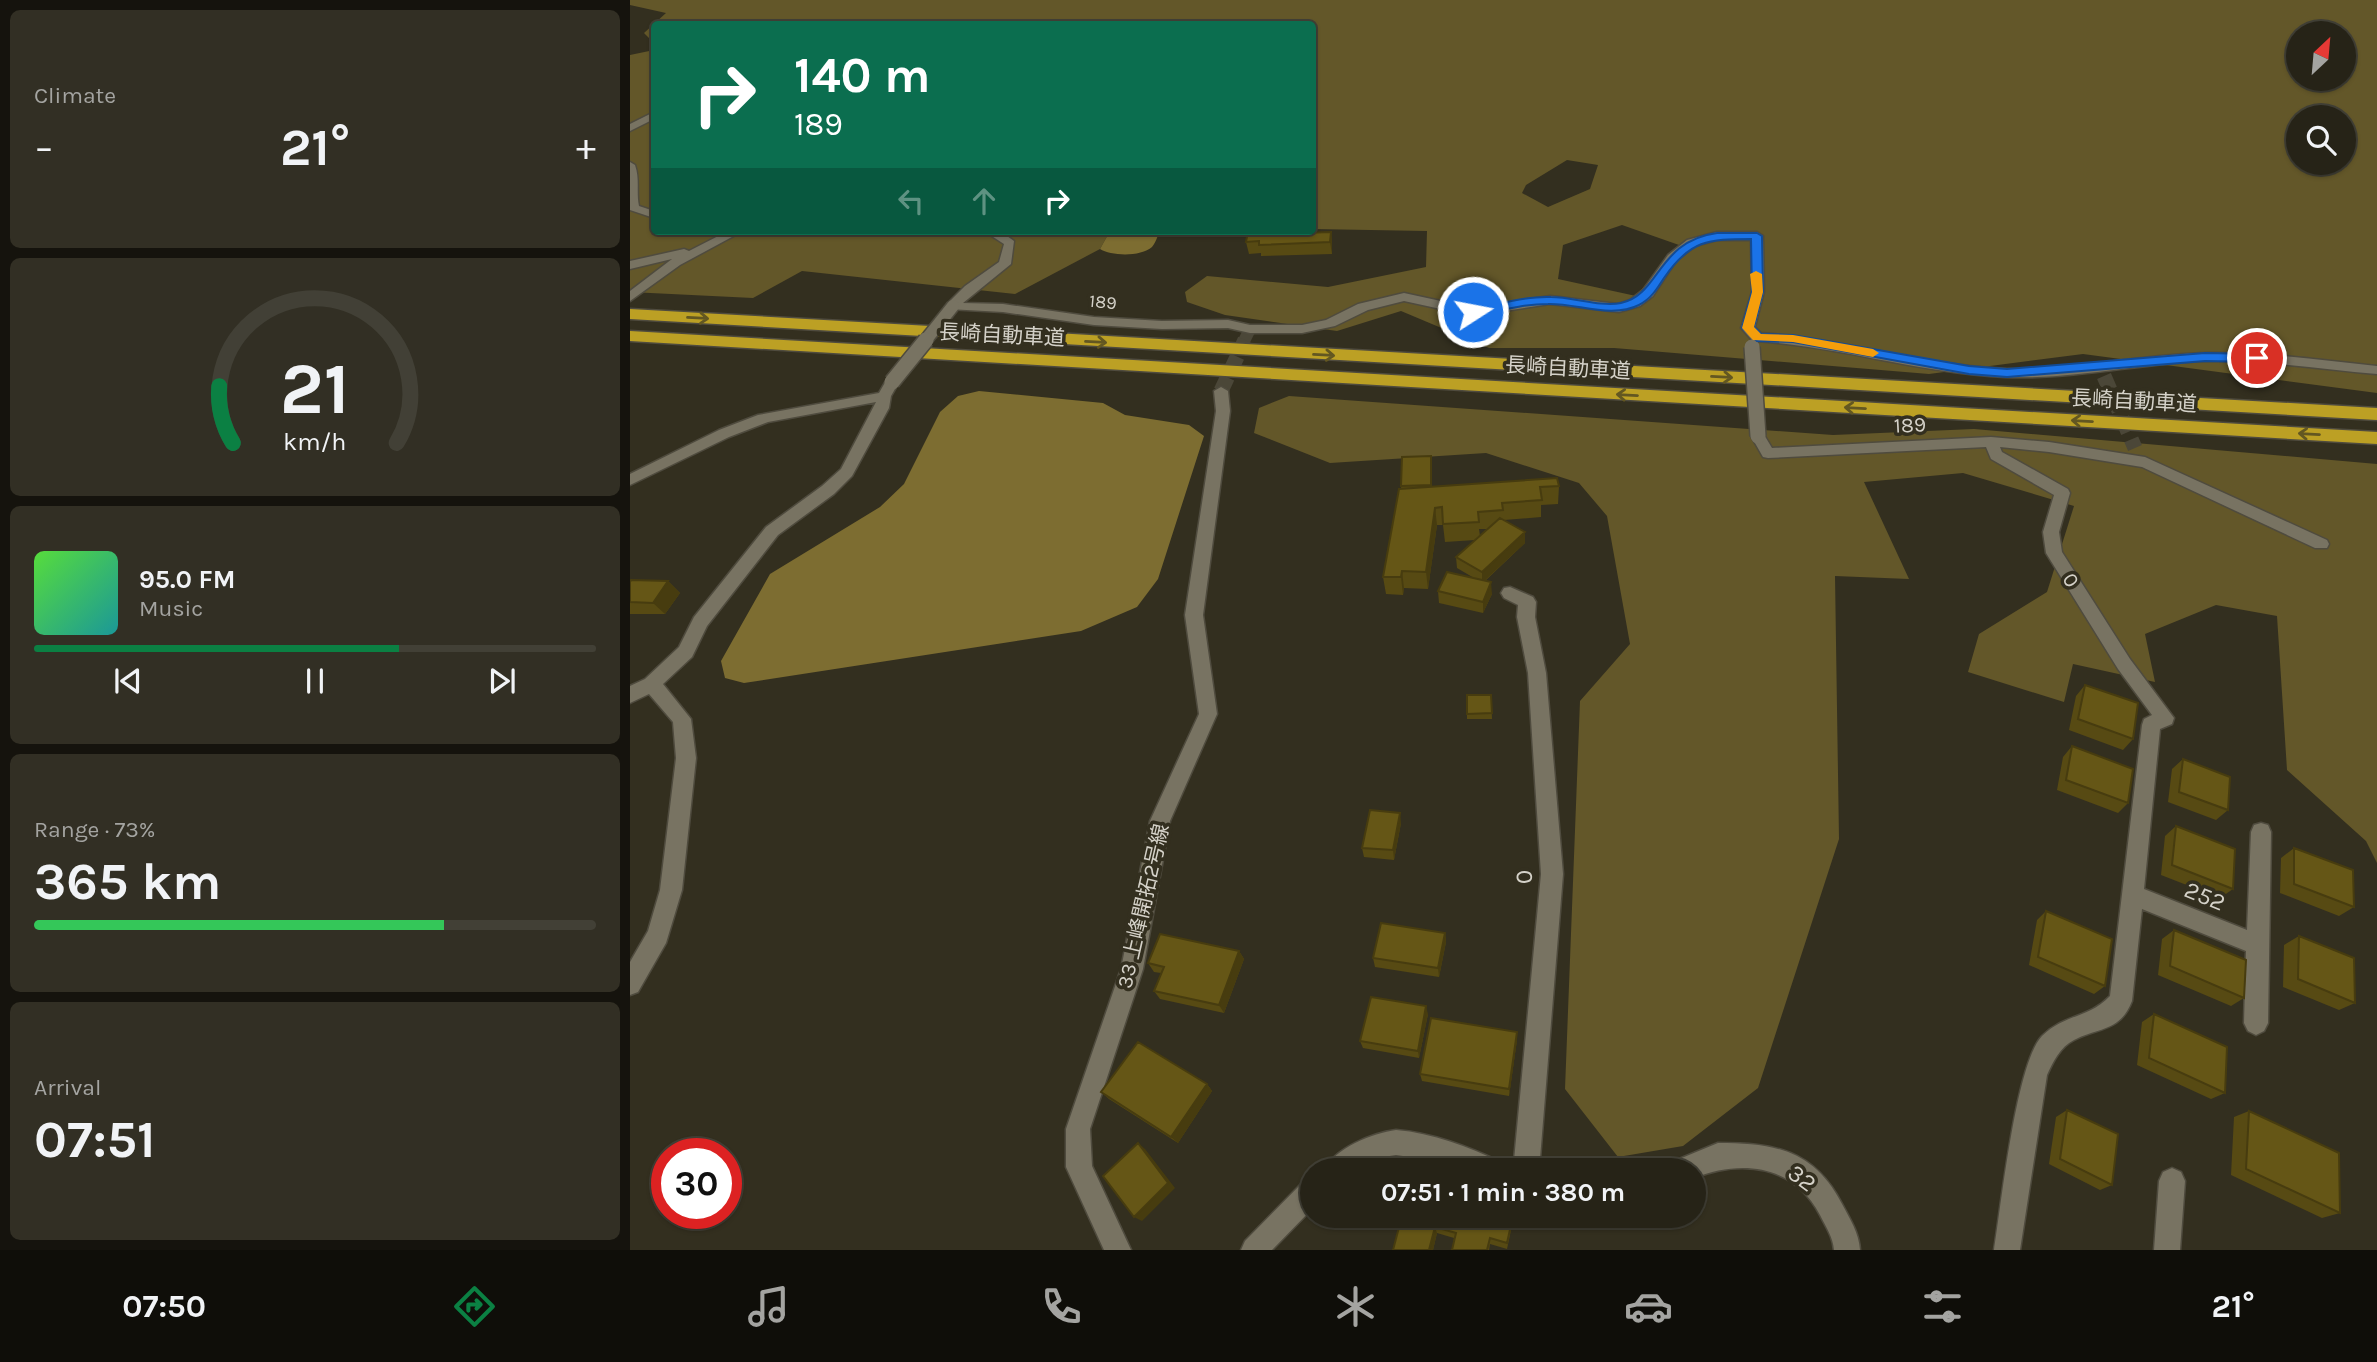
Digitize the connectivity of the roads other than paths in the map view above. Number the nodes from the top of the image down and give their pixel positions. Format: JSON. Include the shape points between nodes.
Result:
{"nodes":[{"id":1,"x":651,"y":118,"type":"edge"},
{"id":2,"x":630,"y":128,"type":"edge"},
{"id":3,"x":630,"y":165,"type":"edge"},
{"id":4,"x":651,"y":214,"type":"edge"},
{"id":5,"x":729,"y":235,"type":"edge"},
{"id":6,"x":999,"y":235,"type":"edge"},
{"id":7,"x":698,"y":250,"type":"junction"},
{"id":8,"x":630,"y":265,"type":"edge"},
{"id":9,"x":630,"y":297,"type":"edge"},
{"id":10,"x":953,"y":306,"type":"junction"},
{"id":11,"x":630,"y":314,"type":"edge"},
{"id":12,"x":630,"y":335,"type":"edge"},
{"id":13,"x":1755,"y":342,"type":"junction"},
{"id":14,"x":2377,"y":370,"type":"edge"},
{"id":15,"x":888,"y":389,"type":"junction"},
{"id":16,"x":1221,"y":391,"type":"tunnel mouth"},
{"id":17,"x":2377,"y":415,"type":"edge"},
{"id":18,"x":2377,"y":438,"type":"edge"},
{"id":19,"x":1992,"y":442,"type":"junction"},
{"id":20,"x":2135,"y":448,"type":"tunnel mouth"},
{"id":21,"x":2144,"y":463,"type":"junction"},
{"id":22,"x":630,"y":480,"type":"edge"},
{"id":23,"x":2321,"y":544,"type":"dead end"},
{"id":24,"x":1510,"y":593,"type":"dead end"},
{"id":25,"x":651,"y":684,"type":"junction"},
{"id":26,"x":630,"y":695,"type":"edge"},
{"id":27,"x":2261,"y":832,"type":"dead end"},
{"id":28,"x":2133,"y":895,"type":"junction"},
{"id":29,"x":2257,"y":945,"type":"junction"},
{"id":30,"x":630,"y":984,"type":"edge"},
{"id":31,"x":2256,"y":1023,"type":"dead end"},
{"id":32,"x":1357,"y":1158,"type":"edge"},
{"id":33,"x":1455,"y":1158,"type":"edge"},
{"id":34,"x":1527,"y":1158,"type":"edge"},
{"id":35,"x":1706,"y":1161,"type":"edge"},
{"id":36,"x":2172,"y":1181,"type":"dead end"},
{"id":37,"x":1300,"y":1203,"type":"edge"},
{"id":38,"x":1118,"y":1250,"type":"edge"},
{"id":39,"x":1254,"y":1250,"type":"edge"},
{"id":40,"x":1847,"y":1250,"type":"edge"},
{"id":41,"x":2007,"y":1250,"type":"edge"},
{"id":42,"x":2167,"y":1250,"type":"edge"}],
"edges":[{"from":1,"to":2,"type":"street"},
{"from":3,"to":4,"type":"street","via":[[634,208]]},
{"from":5,"to":7,"type":"street"},
{"from":6,"to":10,"type":"street","via":[[1010,244],[1005,264]]},
{"from":7,"to":8,"type":"street"},
{"from":7,"to":9,"type":"street"},
{"from":10,"to":13,"type":"street","name":"189","via":[[1094,321],[1228,324],[1250,329],[1302,329],[1404,297],[1473,312],[1550,300],[1619,307],[1648,293],[1672,258],[1691,243],[1717,236],[1757,236],[1758,292],[1748,328]]},
{"from":10,"to":15,"type":"street","bridge":true},
{"from":11,"to":17,"type":"highway","name":"長崎自動車道","one_way":true},
{"from":18,"to":12,"type":"highway","name":"長崎自動車道","one_way":true},
{"from":13,"to":14,"type":"street","via":[[1793,339],[2007,373],[2104,371],[2240,357]]},
{"from":13,"to":19,"type":"street","name":"189","bridge":true,"via":[[1758,436],[1768,453]]},
{"from":15,"to":22,"type":"street","via":[[755,421]]},
{"from":15,"to":25,"type":"street","via":[[847,472],[772,531],[700,622],[686,652]]},
{"from":16,"to":38,"type":"street","name":"33 上峰開拓2号線","via":[[1223,411],[1194,615],[1208,714],[1160,821],[1132,969],[1078,1129],[1079,1167]]},
{"from":19,"to":21,"type":"street","name":"189","via":[[2088,451]]},
{"from":19,"to":28,"type":"street","name":"0","via":[[1996,455],[2062,492],[2051,532],[2054,553],[2124,664],[2165,718],[2151,725]]},
{"from":20,"to":21,"type":"street"},
{"from":21,"to":23,"type":"street"},
{"from":24,"to":34,"type":"street","name":"0","via":[[1527,603],[1537,673],[1552,874]]},
{"from":25,"to":26,"type":"street"},
{"from":25,"to":30,"type":"street","via":[[682,719],[686,758],[671,890],[658,935]]},
{"from":27,"to":29,"type":"street","name":"252"},
{"from":28,"to":29,"type":"street","name":"252"},
{"from":28,"to":41,"type":"street","via":[[2121,1001],[2104,1019],[2066,1031],[2048,1047],[2035,1073]]},
{"from":29,"to":31,"type":"street","name":"252"},
{"from":32,"to":33,"type":"street","via":[[1388,1143],[1412,1143]]},
{"from":35,"to":40,"type":"street","name":"32","via":[[1718,1156],[1758,1156],[1794,1166],[1822,1192],[1846,1238]]},
{"from":36,"to":42,"type":"street"},
{"from":37,"to":39,"type":"street"}]}
